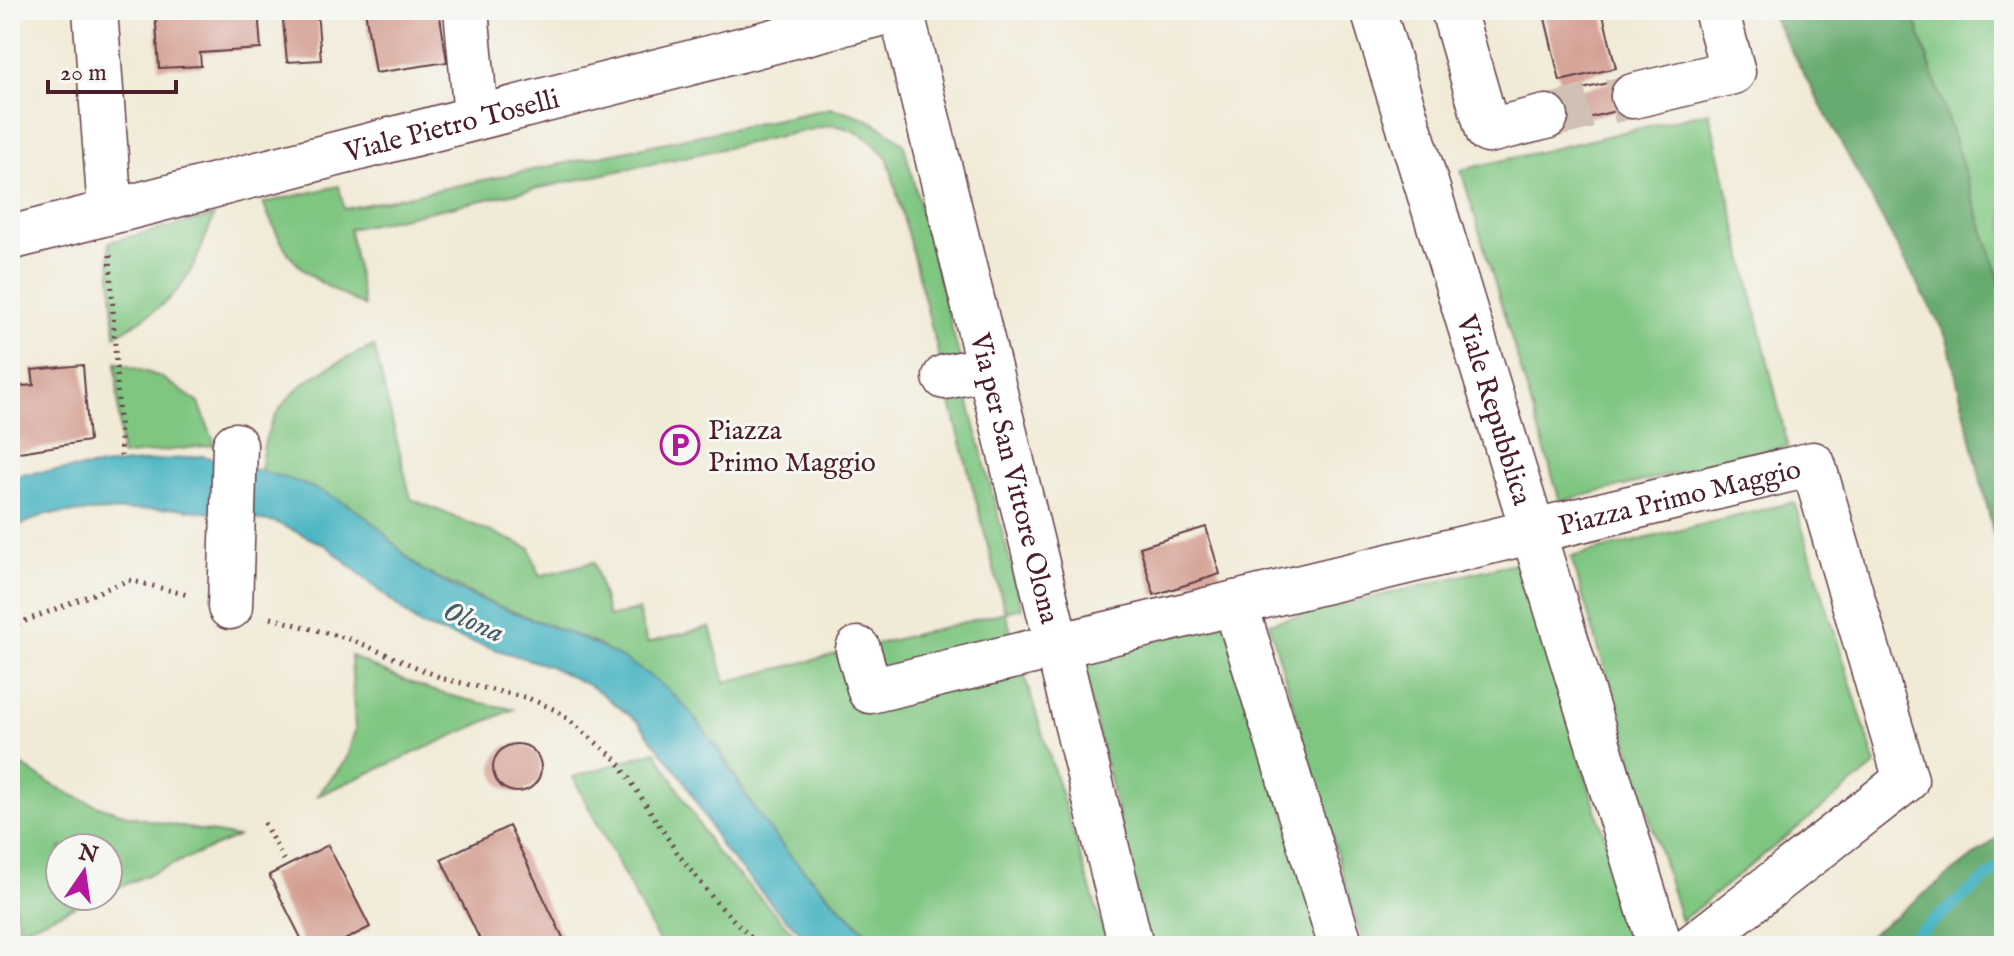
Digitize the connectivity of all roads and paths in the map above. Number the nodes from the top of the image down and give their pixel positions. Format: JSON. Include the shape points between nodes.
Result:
{"nodes":[{"id":1,"x":95,"y":10,"type":"edge"},
{"id":2,"x":466,"y":10,"type":"edge"},
{"id":3,"x":895,"y":10,"type":"edge"},
{"id":4,"x":901,"y":10,"type":"edge"},
{"id":5,"x":1373,"y":10,"type":"edge"},
{"id":6,"x":1453,"y":10,"type":"edge"},
{"id":7,"x":1716,"y":10,"type":"edge"},
{"id":8,"x":1633,"y":96,"type":"tunnel mouth"},
{"id":9,"x":476,"y":116,"type":"junction"},
{"id":10,"x":1546,"y":117,"type":"tunnel mouth"},
{"id":11,"x":110,"y":227,"type":"junction"},
{"id":12,"x":20,"y":235,"type":"edge"},
{"id":13,"x":988,"y":368,"type":"junction"},
{"id":14,"x":945,"y":377,"type":"dead end"},
{"id":15,"x":235,"y":445,"type":"dead end"},
{"id":16,"x":121,"y":456,"type":"dead end"},
{"id":17,"x":1531,"y":534,"type":"junction"},
{"id":18,"x":1235,"y":603,"type":"junction"},
{"id":19,"x":230,"y":607,"type":"junction"},
{"id":20,"x":10,"y":627,"type":"edge"},
{"id":21,"x":1057,"y":646,"type":"junction"},
{"id":22,"x":858,"y":649,"type":"dead end"},
{"id":23,"x":264,"y":823,"type":"dead end"},
{"id":24,"x":287,"y":866,"type":"dead end"},
{"id":25,"x":759,"y":946,"type":"edge"},
{"id":26,"x":1131,"y":946,"type":"edge"},
{"id":27,"x":1341,"y":946,"type":"edge"},
{"id":28,"x":1660,"y":946,"type":"edge"},
{"id":29,"x":1693,"y":946,"type":"edge"}],
"edges":[{"from":1,"to":11,"type":"street"},
{"from":2,"to":9,"type":"street"},
{"from":3,"to":9,"type":"street","name":"Viale Pietro Toselli"},
{"from":4,"to":13,"type":"street","name":"Via per San Vittore Olona"},
{"from":5,"to":17,"type":"street","name":"Viale Repubblica"},
{"from":6,"to":10,"type":"street","via":[[1488,131]]},
{"from":7,"to":8,"type":"street","via":[[1733,72]]},
{"from":9,"to":11,"type":"street","name":"Viale Pietro Toselli"},
{"from":11,"to":12,"type":"street","name":"Viale Pietro Toselli"},
{"from":11,"to":16,"type":"path"},
{"from":13,"to":14,"type":"street"},
{"from":13,"to":21,"type":"street","name":"Via per San Vittore Olona"},
{"from":15,"to":19,"type":"street"},
{"from":17,"to":18,"type":"street","name":"Piazza Primo Maggio"},
{"from":17,"to":28,"type":"street","name":"Viale Repubblica"},
{"from":17,"to":29,"type":"street","name":"Piazza Primo Maggio","via":[[1813,464],[1906,780]]},
{"from":18,"to":21,"type":"street","name":"Piazza Primo Maggio"},
{"from":18,"to":27,"type":"street"},
{"from":19,"to":20,"type":"path","via":[[129,580]]},
{"from":19,"to":25,"type":"path","via":[[353,640],[444,679],[528,698],[558,711],[617,760],[678,854]]},
{"from":21,"to":22,"type":"street","name":"Piazza Primo Maggio","via":[[870,691]]},
{"from":21,"to":26,"type":"street","name":"Via per San Vittore Olona"},
{"from":23,"to":24,"type":"path"}]}
